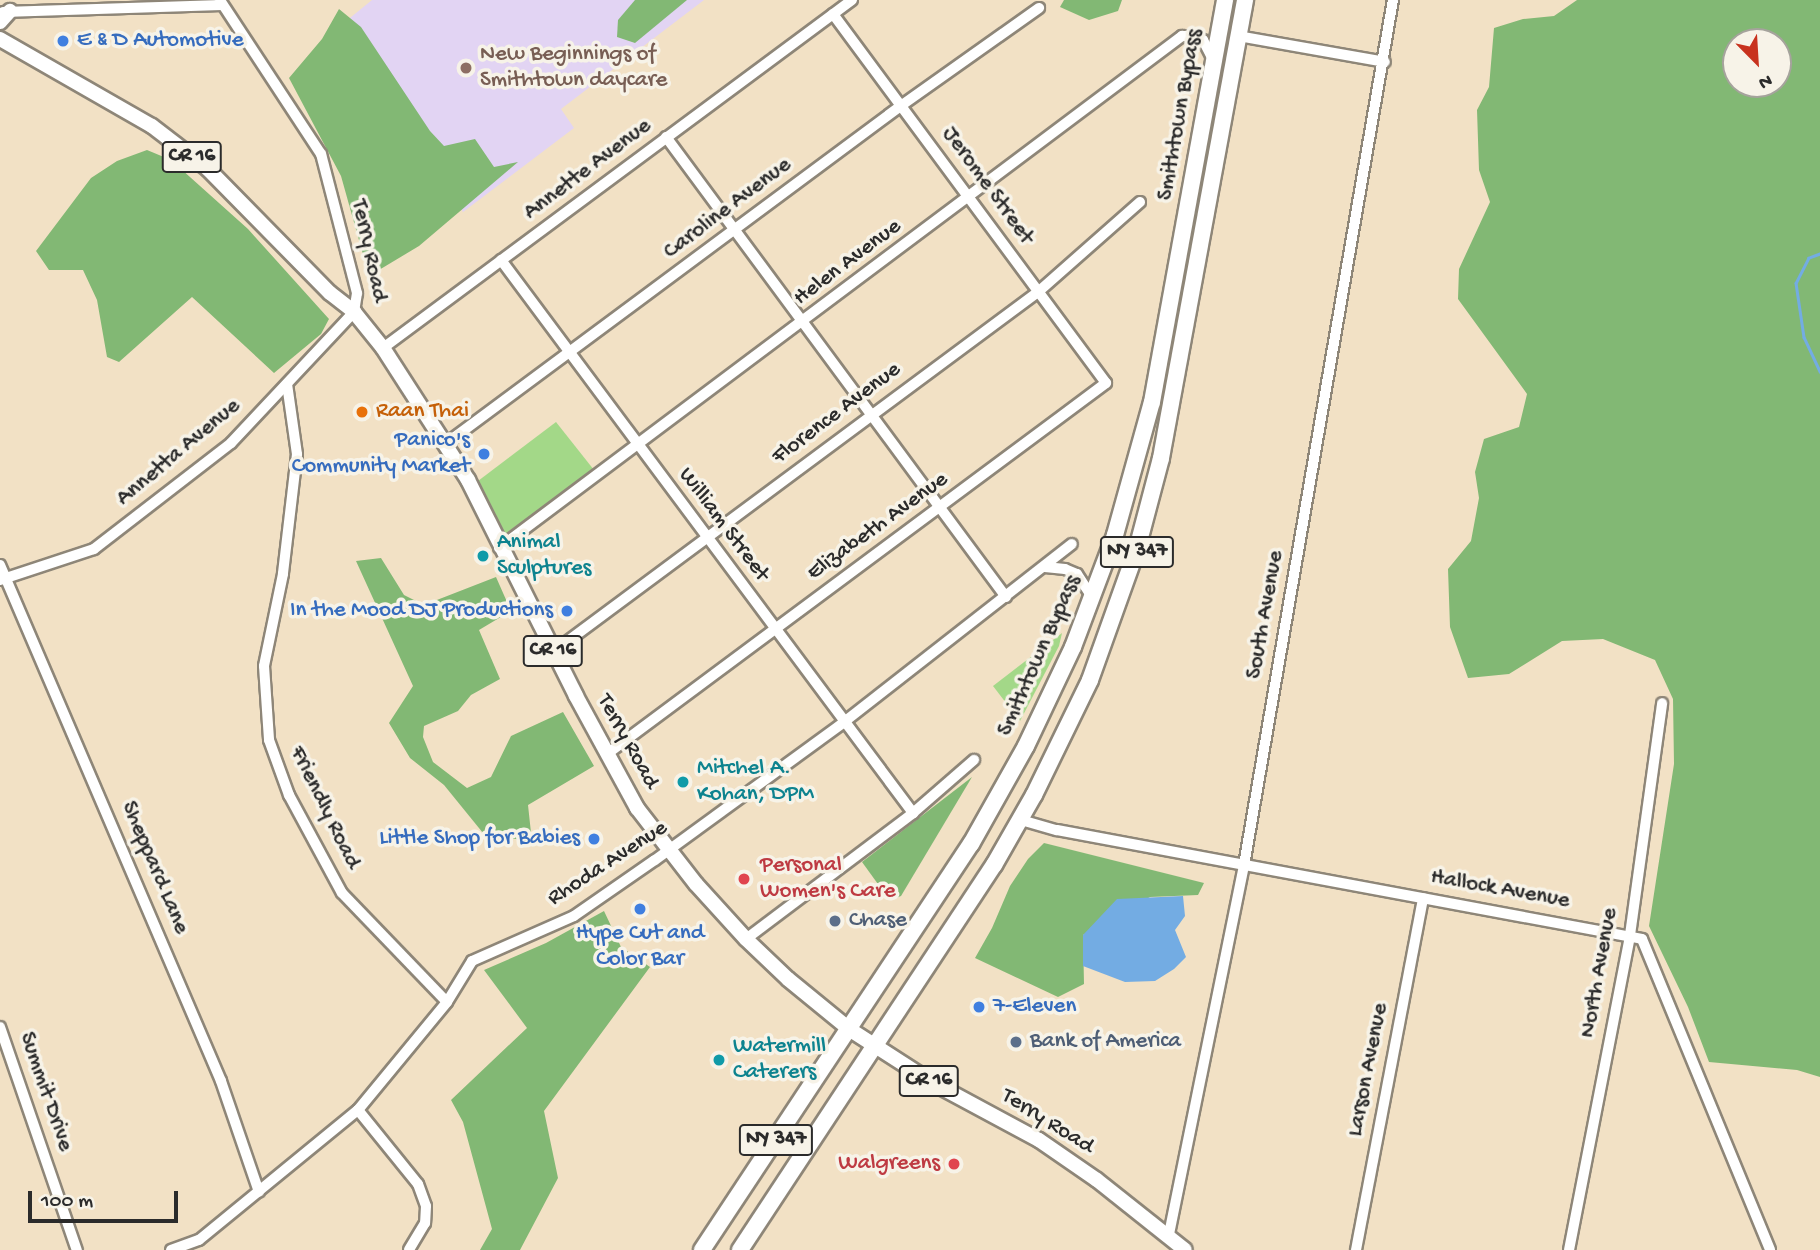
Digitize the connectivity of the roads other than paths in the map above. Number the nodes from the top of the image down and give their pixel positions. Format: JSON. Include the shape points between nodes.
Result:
{"nodes":[{"id":1,"x":852,"y":0,"type":"edge"},
{"id":2,"x":1225,"y":0,"type":"edge"},
{"id":3,"x":1245,"y":0,"type":"edge"},
{"id":4,"x":1393,"y":0,"type":"edge"},
{"id":5,"x":221,"y":3,"type":"edge"},
{"id":6,"x":1039,"y":8,"type":"dead end"},
{"id":7,"x":833,"y":14,"type":"junction"},
{"id":8,"x":3,"y":15,"type":"edge"},
{"id":9,"x":1238,"y":36,"type":"junction"},
{"id":10,"x":0,"y":39,"type":"edge"},
{"id":11,"x":1385,"y":61,"type":"junction"},
{"id":12,"x":1214,"y":62,"type":"junction"},
{"id":13,"x":902,"y":104,"type":"junction"},
{"id":14,"x":666,"y":138,"type":"junction"},
{"id":15,"x":969,"y":197,"type":"junction"},
{"id":16,"x":1140,"y":202,"type":"dead end"},
{"id":17,"x":735,"y":231,"type":"junction"},
{"id":18,"x":502,"y":260,"type":"junction"},
{"id":19,"x":1038,"y":292,"type":"junction"},
{"id":20,"x":354,"y":312,"type":"junction"},
{"id":21,"x":803,"y":323,"type":"junction"},
{"id":22,"x":383,"y":348,"type":"junction"},
{"id":23,"x":569,"y":353,"type":"junction"},
{"id":24,"x":1106,"y":383,"type":"joint"},
{"id":25,"x":287,"y":384,"type":"junction"},
{"id":26,"x":872,"y":414,"type":"junction"},
{"id":27,"x":444,"y":445,"type":"junction"},
{"id":28,"x":638,"y":445,"type":"junction"},
{"id":29,"x":941,"y":507,"type":"junction"},
{"id":30,"x":706,"y":538,"type":"junction"},
{"id":31,"x":1072,"y":544,"type":"dead end"},
{"id":32,"x":499,"y":548,"type":"junction"},
{"id":33,"x":0,"y":565,"type":"edge"},
{"id":34,"x":1045,"y":567,"type":"junction"},
{"id":35,"x":3,"y":579,"type":"edge"},
{"id":36,"x":1006,"y":597,"type":"junction"},
{"id":37,"x":1093,"y":597,"type":"junction"},
{"id":38,"x":775,"y":629,"type":"junction"},
{"id":39,"x":553,"y":652,"type":"junction"},
{"id":40,"x":1662,"y":703,"type":"dead end"},
{"id":41,"x":844,"y":722,"type":"junction"},
{"id":42,"x":607,"y":754,"type":"junction"},
{"id":43,"x":974,"y":760,"type":"dead end"},
{"id":44,"x":913,"y":813,"type":"junction"},
{"id":45,"x":1021,"y":820,"type":"junction"},
{"id":46,"x":669,"y":851,"type":"junction"},
{"id":47,"x":1244,"y":864,"type":"junction"},
{"id":48,"x":1423,"y":898,"type":"junction"},
{"id":49,"x":1629,"y":935,"type":"junction"},
{"id":50,"x":746,"y":939,"type":"junction"},
{"id":51,"x":447,"y":1002,"type":"junction"},
{"id":52,"x":0,"y":1027,"type":"edge"},
{"id":53,"x":849,"y":1029,"type":"junction"},
{"id":54,"x":875,"y":1047,"type":"junction"},
{"id":55,"x":358,"y":1110,"type":"junction"},
{"id":56,"x":259,"y":1192,"type":"junction"},
{"id":57,"x":1169,"y":1234,"type":"junction"},
{"id":58,"x":77,"y":1250,"type":"edge"},
{"id":59,"x":171,"y":1250,"type":"edge"},
{"id":60,"x":410,"y":1250,"type":"edge"},
{"id":61,"x":702,"y":1250,"type":"edge"},
{"id":62,"x":740,"y":1250,"type":"edge"},
{"id":63,"x":1185,"y":1250,"type":"edge"},
{"id":64,"x":1356,"y":1250,"type":"edge"},
{"id":65,"x":1569,"y":1250,"type":"edge"},
{"id":66,"x":1770,"y":1250,"type":"edge"}],
"edges":[{"from":1,"to":7,"type":"street","name":"Annette Avenue"},
{"from":2,"to":12,"type":"highway","name":"Smithtown Bypass","number":"NY 347"},
{"from":3,"to":9,"type":"highway","name":"Smithtown Bypass","number":"NY 347"},
{"from":4,"to":11,"type":"street","name":"South Avenue"},
{"from":5,"to":8,"type":"street"},
{"from":5,"to":20,"type":"street","name":"Terry Road","via":[[321,154],[357,293]]},
{"from":6,"to":13,"type":"street","name":"Caroline Avenue"},
{"from":7,"to":13,"type":"street","name":"Jerome Street"},
{"from":7,"to":14,"type":"street","name":"Annette Avenue"},
{"from":9,"to":11,"type":"street"},
{"from":9,"to":45,"type":"highway","name":"Smithtown Bypass","number":"NY 347","via":[[1168,426],[1147,515],[1090,680]]},
{"from":10,"to":20,"type":"main road","number":"CR 16","via":[[152,126],[208,169]]},
{"from":11,"to":47,"type":"street","name":"South Avenue"},
{"from":12,"to":15,"type":"street","name":"Helen Avenue","via":[[1203,40],[1182,36]]},
{"from":12,"to":37,"type":"highway","name":"Smithtown Bypass","number":"NY 347","via":[[1152,401]]},
{"from":13,"to":15,"type":"street","name":"Jerome Street"},
{"from":13,"to":17,"type":"street","name":"Caroline Avenue"},
{"from":14,"to":17,"type":"street"},
{"from":14,"to":18,"type":"street","name":"Annette Avenue"},
{"from":15,"to":19,"type":"street","name":"Jerome Street"},
{"from":15,"to":21,"type":"street","name":"Helen Avenue"},
{"from":16,"to":19,"type":"street","name":"Florence Avenue"},
{"from":17,"to":21,"type":"street"},
{"from":17,"to":23,"type":"street","name":"Caroline Avenue"},
{"from":18,"to":22,"type":"street","name":"Annette Avenue"},
{"from":18,"to":23,"type":"street","name":"William Street"},
{"from":19,"to":24,"type":"street","name":"Jerome Street"},
{"from":19,"to":26,"type":"street","name":"Florence Avenue"},
{"from":20,"to":22,"type":"main road","name":"Terry Road","number":"CR 16"},
{"from":20,"to":25,"type":"street","name":"Annetta Avenue"},
{"from":21,"to":26,"type":"street"},
{"from":21,"to":28,"type":"street","name":"Helen Avenue"},
{"from":22,"to":27,"type":"main road","name":"Terry Road","number":"CR 16"},
{"from":23,"to":27,"type":"street","name":"Caroline Avenue"},
{"from":23,"to":28,"type":"street","name":"William Street"},
{"from":24,"to":29,"type":"street","name":"Elizabeth Avenue"},
{"from":25,"to":35,"type":"street","name":"Annetta Avenue","via":[[231,443],[94,549]]},
{"from":25,"to":51,"type":"street","name":"Friendly Road","via":[[297,454],[283,574],[264,666],[269,740],[289,795],[342,893]]},
{"from":26,"to":29,"type":"street"},
{"from":26,"to":30,"type":"street","name":"Florence Avenue"},
{"from":27,"to":32,"type":"main road","name":"Terry Road","number":"CR 16","via":[[468,480]]},
{"from":28,"to":30,"type":"street","name":"William Street"},
{"from":28,"to":32,"type":"street","name":"Helen Avenue"},
{"from":29,"to":36,"type":"street"},
{"from":29,"to":38,"type":"street","name":"Elizabeth Avenue"},
{"from":30,"to":38,"type":"street","name":"William Street"},
{"from":30,"to":39,"type":"street","name":"Florence Avenue"},
{"from":31,"to":34,"type":"street","name":"Rhoda Avenue"},
{"from":32,"to":39,"type":"main road","name":"Terry Road","number":"CR 16"},
{"from":33,"to":35,"type":"street","name":"Sheppard Lane"},
{"from":34,"to":36,"type":"street","name":"Rhoda Avenue"},
{"from":34,"to":37,"type":"street","via":[[1077,574]]},
{"from":35,"to":56,"type":"street","name":"Sheppard Lane","via":[[221,1081]]},
{"from":36,"to":41,"type":"street","name":"Rhoda Avenue"},
{"from":37,"to":53,"type":"highway","name":"Smithtown Bypass","number":"NY 347","via":[[1039,721],[999,796]]},
{"from":38,"to":41,"type":"street","name":"William Street"},
{"from":38,"to":42,"type":"street","name":"Elizabeth Avenue"},
{"from":39,"to":42,"type":"main road","name":"Terry Road","number":"CR 16"},
{"from":40,"to":49,"type":"street","name":"North Avenue"},
{"from":41,"to":44,"type":"street","name":"William Street"},
{"from":41,"to":46,"type":"street","name":"Rhoda Avenue"},
{"from":42,"to":46,"type":"main road","name":"Terry Road","number":"CR 16","via":[[641,814]]},
{"from":43,"to":44,"type":"street"},
{"from":44,"to":50,"type":"street"},
{"from":45,"to":47,"type":"street","name":"Hallock Avenue"},
{"from":45,"to":54,"type":"highway","name":"Smithtown Bypass","number":"NY 347"},
{"from":46,"to":50,"type":"main road","name":"Terry Road","number":"CR 16"},
{"from":46,"to":51,"type":"street","name":"Rhoda Avenue","via":[[574,916],[472,961]]},
{"from":47,"to":48,"type":"street","name":"Hallock Avenue"},
{"from":47,"to":57,"type":"street","name":"South Avenue"},
{"from":48,"to":49,"type":"street","name":"Hallock Avenue"},
{"from":48,"to":64,"type":"street","name":"Larson Avenue"},
{"from":49,"to":65,"type":"street","name":"North Avenue"},
{"from":49,"to":66,"type":"street","via":[[1642,939]]},
{"from":50,"to":53,"type":"main road","name":"Terry Road","number":"CR 16"},
{"from":51,"to":55,"type":"street","name":"Rhoda Avenue"},
{"from":52,"to":58,"type":"street","name":"Summit Drive"},
{"from":53,"to":54,"type":"main road","name":"Terry Road","number":"CR 16"},
{"from":53,"to":61,"type":"highway","name":"Smithtown Bypass","number":"NY 347"},
{"from":54,"to":57,"type":"main road","name":"Terry Road","number":"CR 16","via":[[1039,1140]]},
{"from":54,"to":62,"type":"highway","name":"Smithtown Bypass","number":"NY 347"},
{"from":55,"to":56,"type":"street","name":"Rhoda Avenue"},
{"from":55,"to":60,"type":"street","via":[[418,1184],[426,1206],[425,1223]]},
{"from":56,"to":59,"type":"street","name":"Rhoda Avenue","via":[[199,1240]]},
{"from":57,"to":63,"type":"main road","name":"Terry Road","number":"CR 16"}]}
